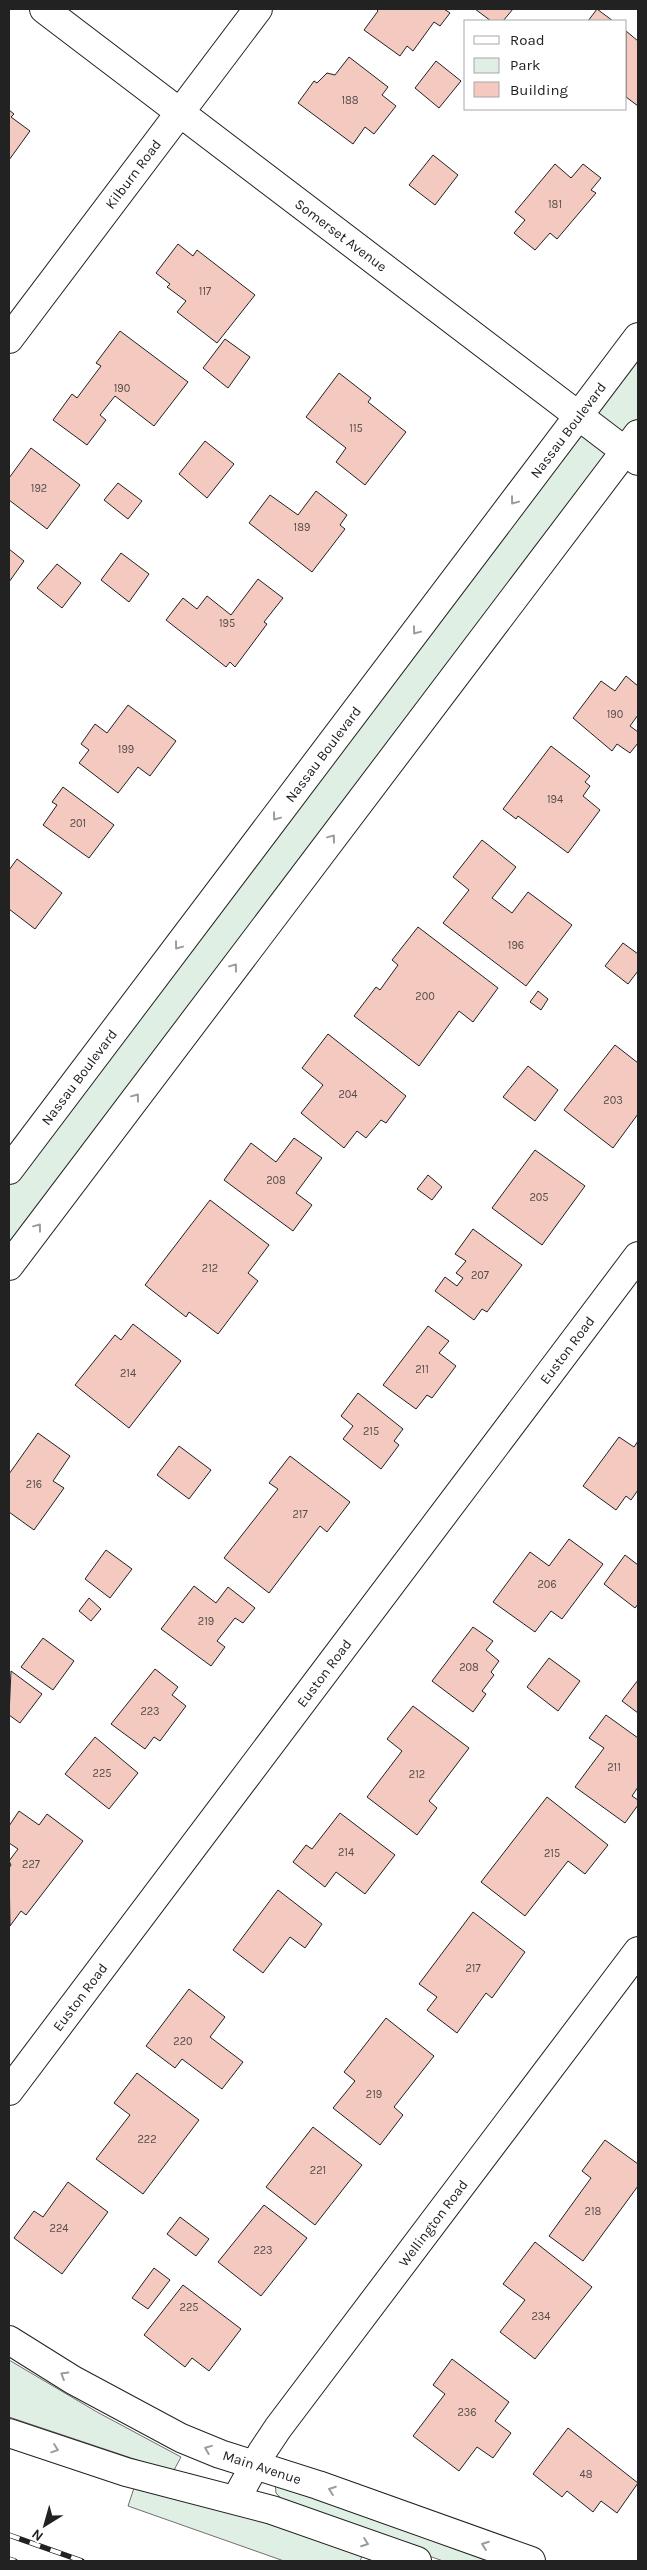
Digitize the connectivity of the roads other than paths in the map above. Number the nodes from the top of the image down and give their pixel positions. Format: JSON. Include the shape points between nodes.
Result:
{"nodes":[{"id":1,"x":44,"y":9,"type":"edge"},
{"id":2,"x":258,"y":9,"type":"edge"},
{"id":3,"x":180,"y":112,"type":"junction"},
{"id":4,"x":638,"y":337,"type":"edge"},
{"id":5,"x":9,"y":339,"type":"edge"},
{"id":6,"x":579,"y":416,"type":"junction"},
{"id":7,"x":634,"y":449,"type":"edge"},
{"id":8,"x":9,"y":1170,"type":"edge"},
{"id":9,"x":638,"y":1256,"type":"edge"},
{"id":10,"x":9,"y":1266,"type":"edge"},
{"id":11,"x":638,"y":1951,"type":"edge"},
{"id":12,"x":9,"y":2091,"type":"edge"},
{"id":13,"x":9,"y":2340,"type":"edge"},
{"id":14,"x":9,"y":2433,"type":"edge"},
{"id":15,"x":254,"y":2464,"type":"junction"},
{"id":16,"x":236,"y":2499,"type":"junction"},
{"id":17,"x":417,"y":2561,"type":"edge"},
{"id":18,"x":531,"y":2561,"type":"edge"}],
"edges":[{"from":1,"to":3,"type":"street","name":"Somerset Avenue"},
{"from":2,"to":3,"type":"street","name":"Kilburn Road"},
{"from":3,"to":5,"type":"street","name":"Kilburn Road"},
{"from":3,"to":6,"type":"street","name":"Somerset Avenue"},
{"from":4,"to":6,"type":"street","name":"Nassau Boulevard"},
{"from":6,"to":7,"type":"street","name":"Somerset Avenue"},
{"from":6,"to":8,"type":"street","name":"Nassau Boulevard","one_way":true},
{"from":10,"to":7,"type":"street","one_way":true},
{"from":9,"to":12,"type":"street","name":"Euston Road"},
{"from":11,"to":15,"type":"street","name":"Wellington Road"},
{"from":15,"to":13,"type":"street","name":"Main Avenue","one_way":true,"via":[[181,2438],[72,2380]]},
{"from":14,"to":16,"type":"street","one_way":true,"via":[[126,2472]]},
{"from":15,"to":16,"type":"street","name":"Wellington Road"},
{"from":18,"to":15,"type":"street","name":"Main Avenue","one_way":true},
{"from":16,"to":17,"type":"street","one_way":true}]}
